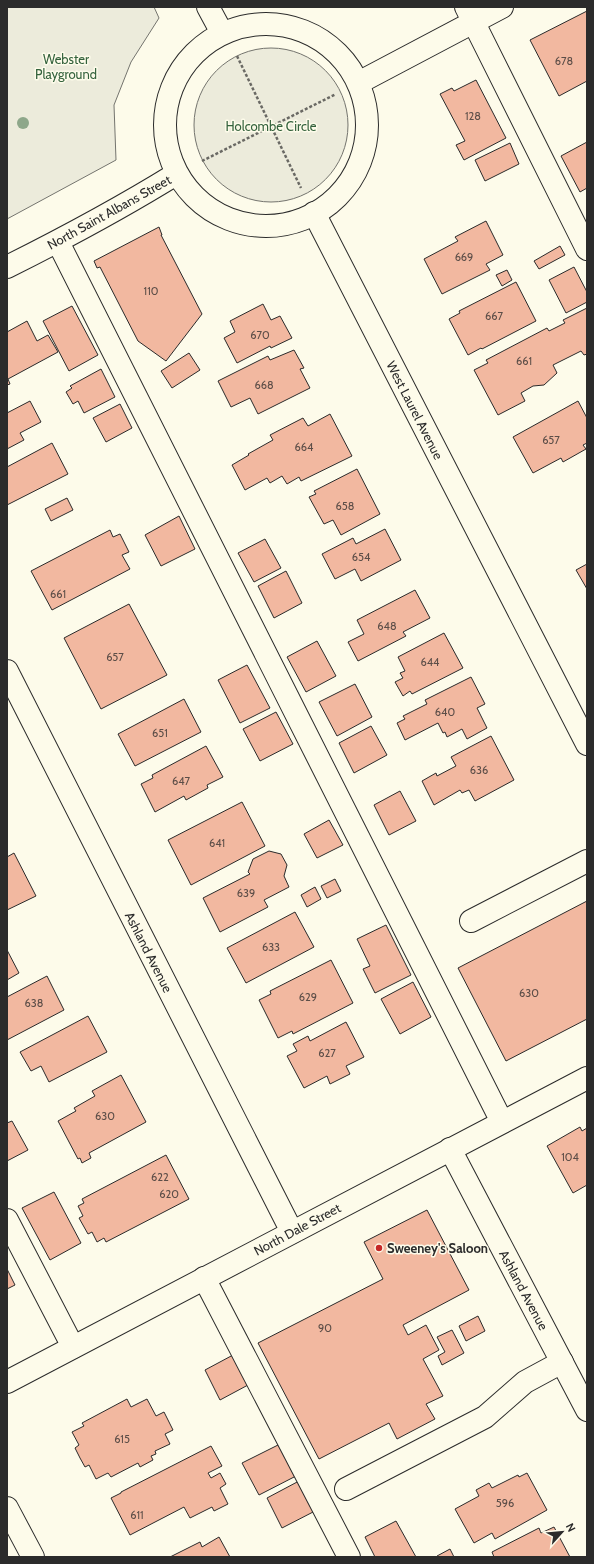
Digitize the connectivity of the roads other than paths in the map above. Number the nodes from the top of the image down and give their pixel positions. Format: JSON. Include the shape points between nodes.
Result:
{"nodes":[{"id":1,"x":208,"y":7,"type":"edge"},
{"id":2,"x":502,"y":7,"type":"edge"},
{"id":3,"x":470,"y":15,"type":"edge"},
{"id":4,"x":222,"y":33,"type":"junction"},
{"id":5,"x":360,"y":82,"type":"junction"},
{"id":6,"x":176,"y":174,"type":"junction"},
{"id":7,"x":314,"y":213,"type":"junction"},
{"id":8,"x":58,"y":242,"type":"junction"},
{"id":9,"x":587,"y":248,"type":"edge"},
{"id":10,"x":7,"y":268,"type":"edge"},
{"id":11,"x":7,"y":671,"type":"edge"},
{"id":12,"x":587,"y":744,"type":"edge"},
{"id":13,"x":587,"y":860,"type":"edge"},
{"id":14,"x":471,"y":921,"type":"dead end"},
{"id":15,"x":587,"y":1078,"type":"edge"},
{"id":16,"x":502,"y":1122,"type":"junction"},
{"id":17,"x":450,"y":1149,"type":"junction"},
{"id":18,"x":7,"y":1220,"type":"edge"},
{"id":19,"x":292,"y":1232,"type":"junction"},
{"id":20,"x":204,"y":1278,"type":"junction"},
{"id":21,"x":73,"y":1347,"type":"junction"},
{"id":22,"x":562,"y":1362,"type":"junction"},
{"id":23,"x":7,"y":1382,"type":"edge"},
{"id":24,"x":587,"y":1410,"type":"edge"},
{"id":25,"x":346,"y":1489,"type":"dead end"},
{"id":26,"x":7,"y":1508,"type":"edge"},
{"id":27,"x":33,"y":1557,"type":"edge"},
{"id":28,"x":349,"y":1557,"type":"edge"}],
"edges":[{"from":1,"to":4,"type":"street"},
{"from":2,"to":3,"type":"street"},
{"from":3,"to":5,"type":"street"},
{"from":3,"to":9,"type":"street"},
{"from":4,"to":5,"type":"street","via":[[268,26],[300,30],[332,48]]},
{"from":4,"to":6,"type":"street","via":[[196,52],[178,78],[167,108],[165,136]]},
{"from":5,"to":7,"type":"street","via":[[370,121],[365,149],[355,177]]},
{"from":6,"to":7,"type":"street","name":"North Saint Albans Street","via":[[184,186],[212,214],[245,226],[278,224]]},
{"from":6,"to":8,"type":"street","name":"North Saint Albans Street"},
{"from":7,"to":12,"type":"street","name":"West Laurel Avenue"},
{"from":8,"to":10,"type":"street","name":"North Saint Albans Street"},
{"from":8,"to":16,"type":"street"},
{"from":11,"to":19,"type":"street","name":"Ashland Avenue"},
{"from":13,"to":14,"type":"street"},
{"from":15,"to":16,"type":"street","name":"North Dale Street"},
{"from":16,"to":17,"type":"street","name":"North Dale Street"},
{"from":17,"to":19,"type":"street","name":"North Dale Street"},
{"from":17,"to":22,"type":"street","name":"Ashland Avenue"},
{"from":18,"to":21,"type":"street"},
{"from":19,"to":20,"type":"street","name":"North Dale Street"},
{"from":20,"to":21,"type":"street","name":"North Dale Street"},
{"from":20,"to":28,"type":"street"},
{"from":21,"to":23,"type":"street","name":"North Dale Street"},
{"from":22,"to":24,"type":"street","name":"Ashland Avenue"},
{"from":22,"to":25,"type":"street","via":[[525,1382],[485,1417]]},
{"from":26,"to":27,"type":"street"}]}
